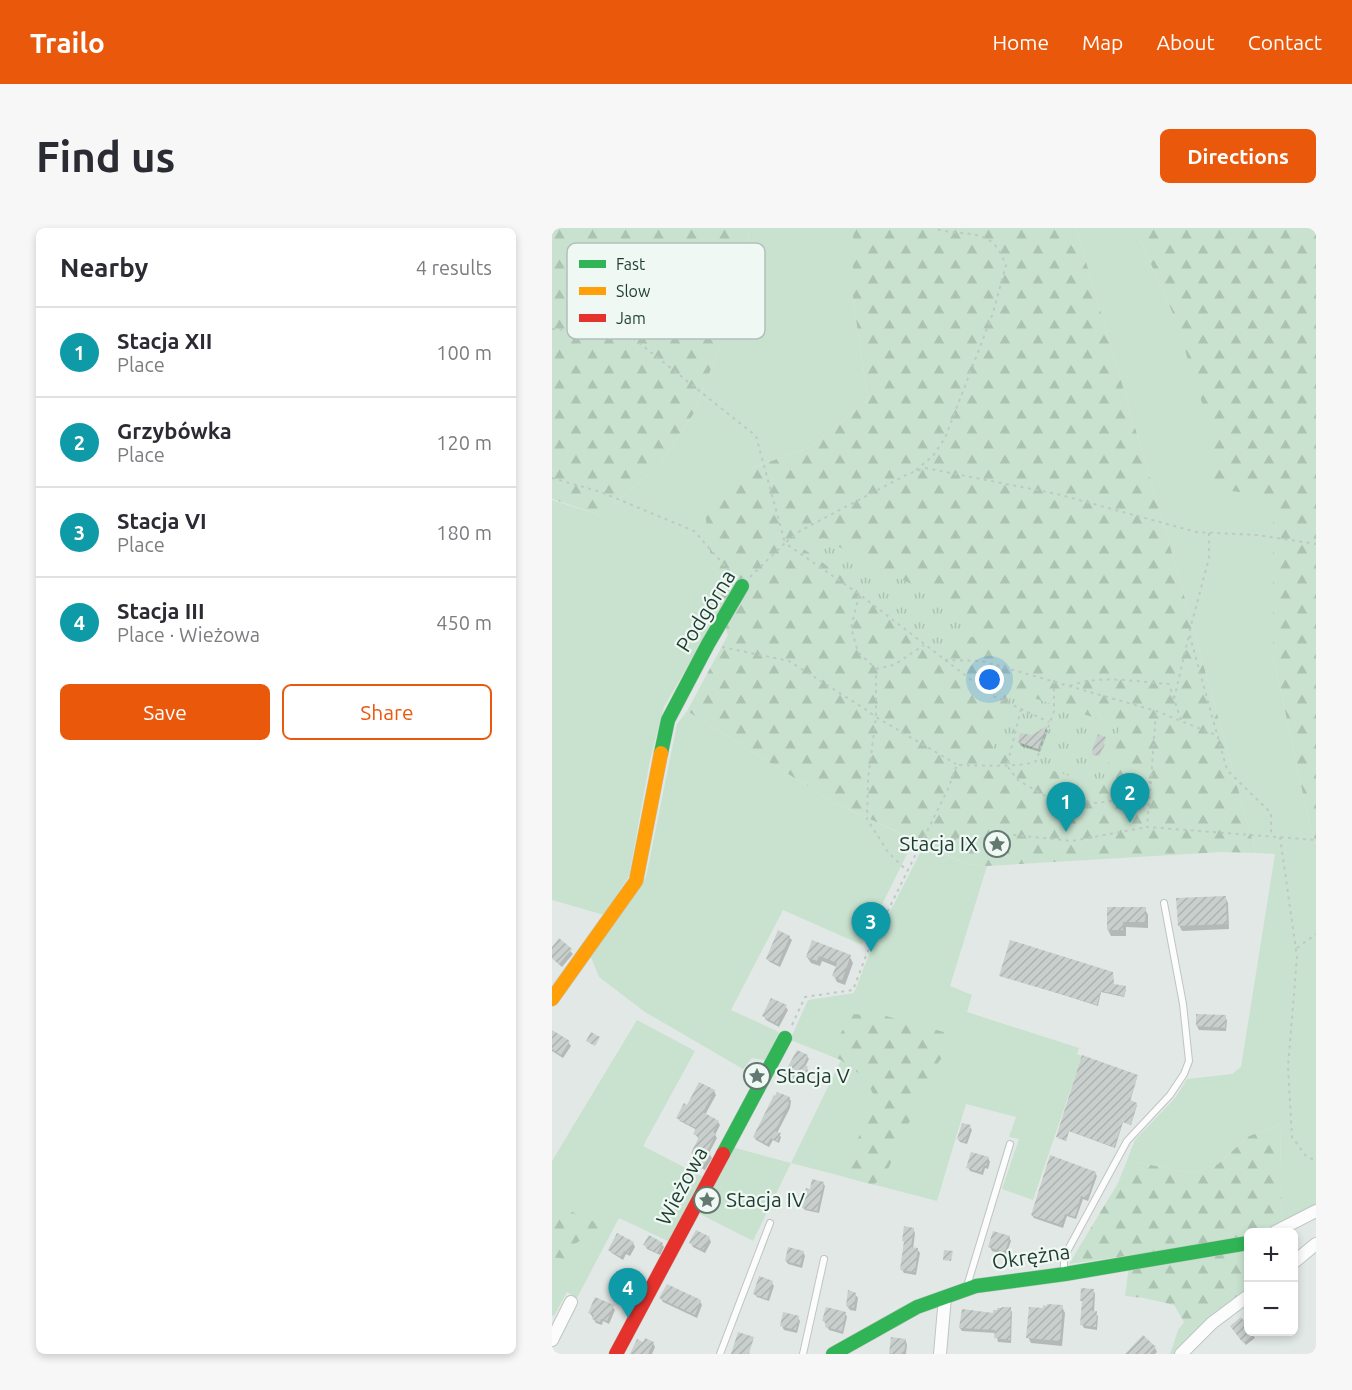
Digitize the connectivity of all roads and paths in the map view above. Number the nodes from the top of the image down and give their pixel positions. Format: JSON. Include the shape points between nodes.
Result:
{"nodes":[{"id":1,"x":934,"y":228,"type":"edge"},
{"id":2,"x":552,"y":329,"type":"edge"},
{"id":3,"x":567,"y":330,"type":"edge"},
{"id":4,"x":634,"y":339,"type":"edge"},
{"id":5,"x":914,"y":472,"type":"junction"},
{"id":6,"x":552,"y":478,"type":"edge"},
{"id":7,"x":1209,"y":533,"type":"junction"},
{"id":8,"x":785,"y":543,"type":"junction"},
{"id":9,"x":1316,"y":544,"type":"edge"},
{"id":10,"x":742,"y":586,"type":"junction"},
{"id":11,"x":859,"y":594,"type":"junction"},
{"id":12,"x":1189,"y":633,"type":"junction"},
{"id":13,"x":708,"y":644,"type":"junction"},
{"id":14,"x":924,"y":644,"type":"junction"},
{"id":15,"x":945,"y":660,"type":"junction"},
{"id":16,"x":876,"y":669,"type":"junction"},
{"id":17,"x":1054,"y":682,"type":"junction"},
{"id":18,"x":1069,"y":686,"type":"junction"},
{"id":19,"x":1174,"y":699,"type":"junction"},
{"id":20,"x":1021,"y":709,"type":"junction"},
{"id":21,"x":1156,"y":711,"type":"junction"},
{"id":22,"x":876,"y":717,"type":"junction"},
{"id":23,"x":1181,"y":721,"type":"junction"},
{"id":24,"x":1049,"y":722,"type":"junction"},
{"id":25,"x":1216,"y":735,"type":"junction"},
{"id":26,"x":957,"y":765,"type":"junction"},
{"id":27,"x":1007,"y":765,"type":"junction"},
{"id":28,"x":1151,"y":781,"type":"junction"},
{"id":29,"x":1147,"y":827,"type":"junction"},
{"id":30,"x":1271,"y":836,"type":"junction"},
{"id":31,"x":1280,"y":837,"type":"junction"},
{"id":32,"x":1316,"y":840,"type":"edge"},
{"id":33,"x":918,"y":848,"type":"junction"},
{"id":34,"x":907,"y":871,"type":"junction"},
{"id":35,"x":1164,"y":903,"type":"dead end"},
{"id":36,"x":1316,"y":933,"type":"edge"},
{"id":37,"x":1295,"y":949,"type":"junction"},
{"id":38,"x":552,"y":999,"type":"edge"},
{"id":39,"x":785,"y":1038,"type":"joint"},
{"id":40,"x":1010,"y":1144,"type":"dead end"},
{"id":41,"x":1316,"y":1161,"type":"edge"},
{"id":42,"x":1316,"y":1212,"type":"edge"},
{"id":43,"x":770,"y":1223,"type":"dead end"},
{"id":44,"x":1285,"y":1228,"type":"edge"},
{"id":45,"x":1244,"y":1244,"type":"edge"},
{"id":46,"x":1316,"y":1244,"type":"edge"},
{"id":47,"x":1298,"y":1258,"type":"edge"},
{"id":48,"x":824,"y":1259,"type":"dead end"},
{"id":49,"x":1065,"y":1274,"type":"junction"},
{"id":50,"x":966,"y":1289,"type":"junction"},
{"id":51,"x":945,"y":1297,"type":"junction"},
{"id":52,"x":1244,"y":1299,"type":"edge"},
{"id":53,"x":571,"y":1302,"type":"dead end"},
{"id":54,"x":552,"y":1340,"type":"edge"},
{"id":55,"x":616,"y":1354,"type":"edge"},
{"id":56,"x":720,"y":1354,"type":"edge"},
{"id":57,"x":803,"y":1354,"type":"edge"},
{"id":58,"x":833,"y":1354,"type":"edge"},
{"id":59,"x":940,"y":1354,"type":"edge"},
{"id":60,"x":1181,"y":1354,"type":"edge"}],
"edges":[{"from":1,"to":5,"type":"path","via":[[982,236],[996,245],[1006,265],[993,313],[945,438],[933,456]]},
{"from":2,"to":3,"type":"path"},
{"from":4,"to":8,"type":"path","via":[[756,436]]},
{"from":5,"to":7,"type":"path","via":[[925,468],[1057,494]]},
{"from":5,"to":8,"type":"path","name":"Podgórna","via":[[800,531]]},
{"from":6,"to":10,"type":"path","via":[[600,492],[693,531]]},
{"from":7,"to":9,"type":"path"},
{"from":7,"to":12,"type":"path","via":[[1209,558]]},
{"from":8,"to":10,"type":"path","name":"Podgórna"},
{"from":8,"to":11,"type":"path"},
{"from":10,"to":13,"type":"street","name":"Podgórna"},
{"from":11,"to":14,"type":"path"},
{"from":11,"to":16,"type":"path","via":[[851,628],[858,652]]},
{"from":12,"to":19,"type":"path"},
{"from":12,"to":25,"type":"path"},
{"from":13,"to":22,"type":"path","via":[[789,661]]},
{"from":13,"to":38,"type":"street","name":"Podgórna","via":[[668,720],[636,881]]},
{"from":14,"to":15,"type":"path"},
{"from":14,"to":16,"type":"path","via":[[894,665]]},
{"from":15,"to":17,"type":"path","via":[[982,661]]},
{"from":15,"to":20,"type":"path","via":[[991,695]]},
{"from":16,"to":22,"type":"path"},
{"from":17,"to":18,"type":"path"},
{"from":17,"to":24,"type":"path","via":[[1054,711]]},
{"from":18,"to":19,"type":"path","via":[[1100,680],[1169,684]]},
{"from":18,"to":21,"type":"path"},
{"from":19,"to":23,"type":"path"},
{"from":20,"to":24,"type":"path"},
{"from":20,"to":27,"type":"path"},
{"from":21,"to":23,"type":"path"},
{"from":21,"to":28,"type":"path"},
{"from":22,"to":26,"type":"path"},
{"from":22,"to":34,"type":"path","via":[[867,819],[888,852]]},
{"from":23,"to":25,"type":"path"},
{"from":24,"to":27,"type":"path","via":[[1036,761]]},
{"from":25,"to":30,"type":"path","via":[[1227,770],[1271,813]]},
{"from":26,"to":27,"type":"path"},
{"from":26,"to":33,"type":"path"},
{"from":27,"to":28,"type":"path","via":[[1018,780],[1047,797],[1096,803],[1126,799]]},
{"from":28,"to":29,"type":"path"},
{"from":29,"to":30,"type":"path"},
{"from":29,"to":33,"type":"path","via":[[1072,841],[1014,835],[934,839]]},
{"from":30,"to":31,"type":"path"},
{"from":31,"to":32,"type":"path"},
{"from":31,"to":37,"type":"path"},
{"from":33,"to":34,"type":"path"},
{"from":34,"to":39,"type":"path","via":[[853,990],[805,997]]},
{"from":35,"to":49,"type":"lane","via":[[1180,982],[1189,1061],[1170,1095],[1127,1141],[1064,1257]]},
{"from":36,"to":37,"type":"path"},
{"from":37,"to":41,"type":"path","via":[[1288,1067],[1292,1137],[1306,1156]]},
{"from":39,"to":55,"type":"street","name":"Wieżowa"},
{"from":40,"to":50,"type":"lane"},
{"from":42,"to":44,"type":"street"},
{"from":43,"to":56,"type":"lane"},
{"from":45,"to":49,"type":"street","name":"Okrężna"},
{"from":46,"to":47,"type":"street"},
{"from":48,"to":57,"type":"lane"},
{"from":49,"to":50,"type":"street","name":"Okrężna"},
{"from":50,"to":51,"type":"street","name":"Okrężna"},
{"from":51,"to":58,"type":"street","name":"Okrężna","via":[[917,1307]]},
{"from":51,"to":59,"type":"street"},
{"from":52,"to":60,"type":"street"},
{"from":53,"to":54,"type":"street"}]}
